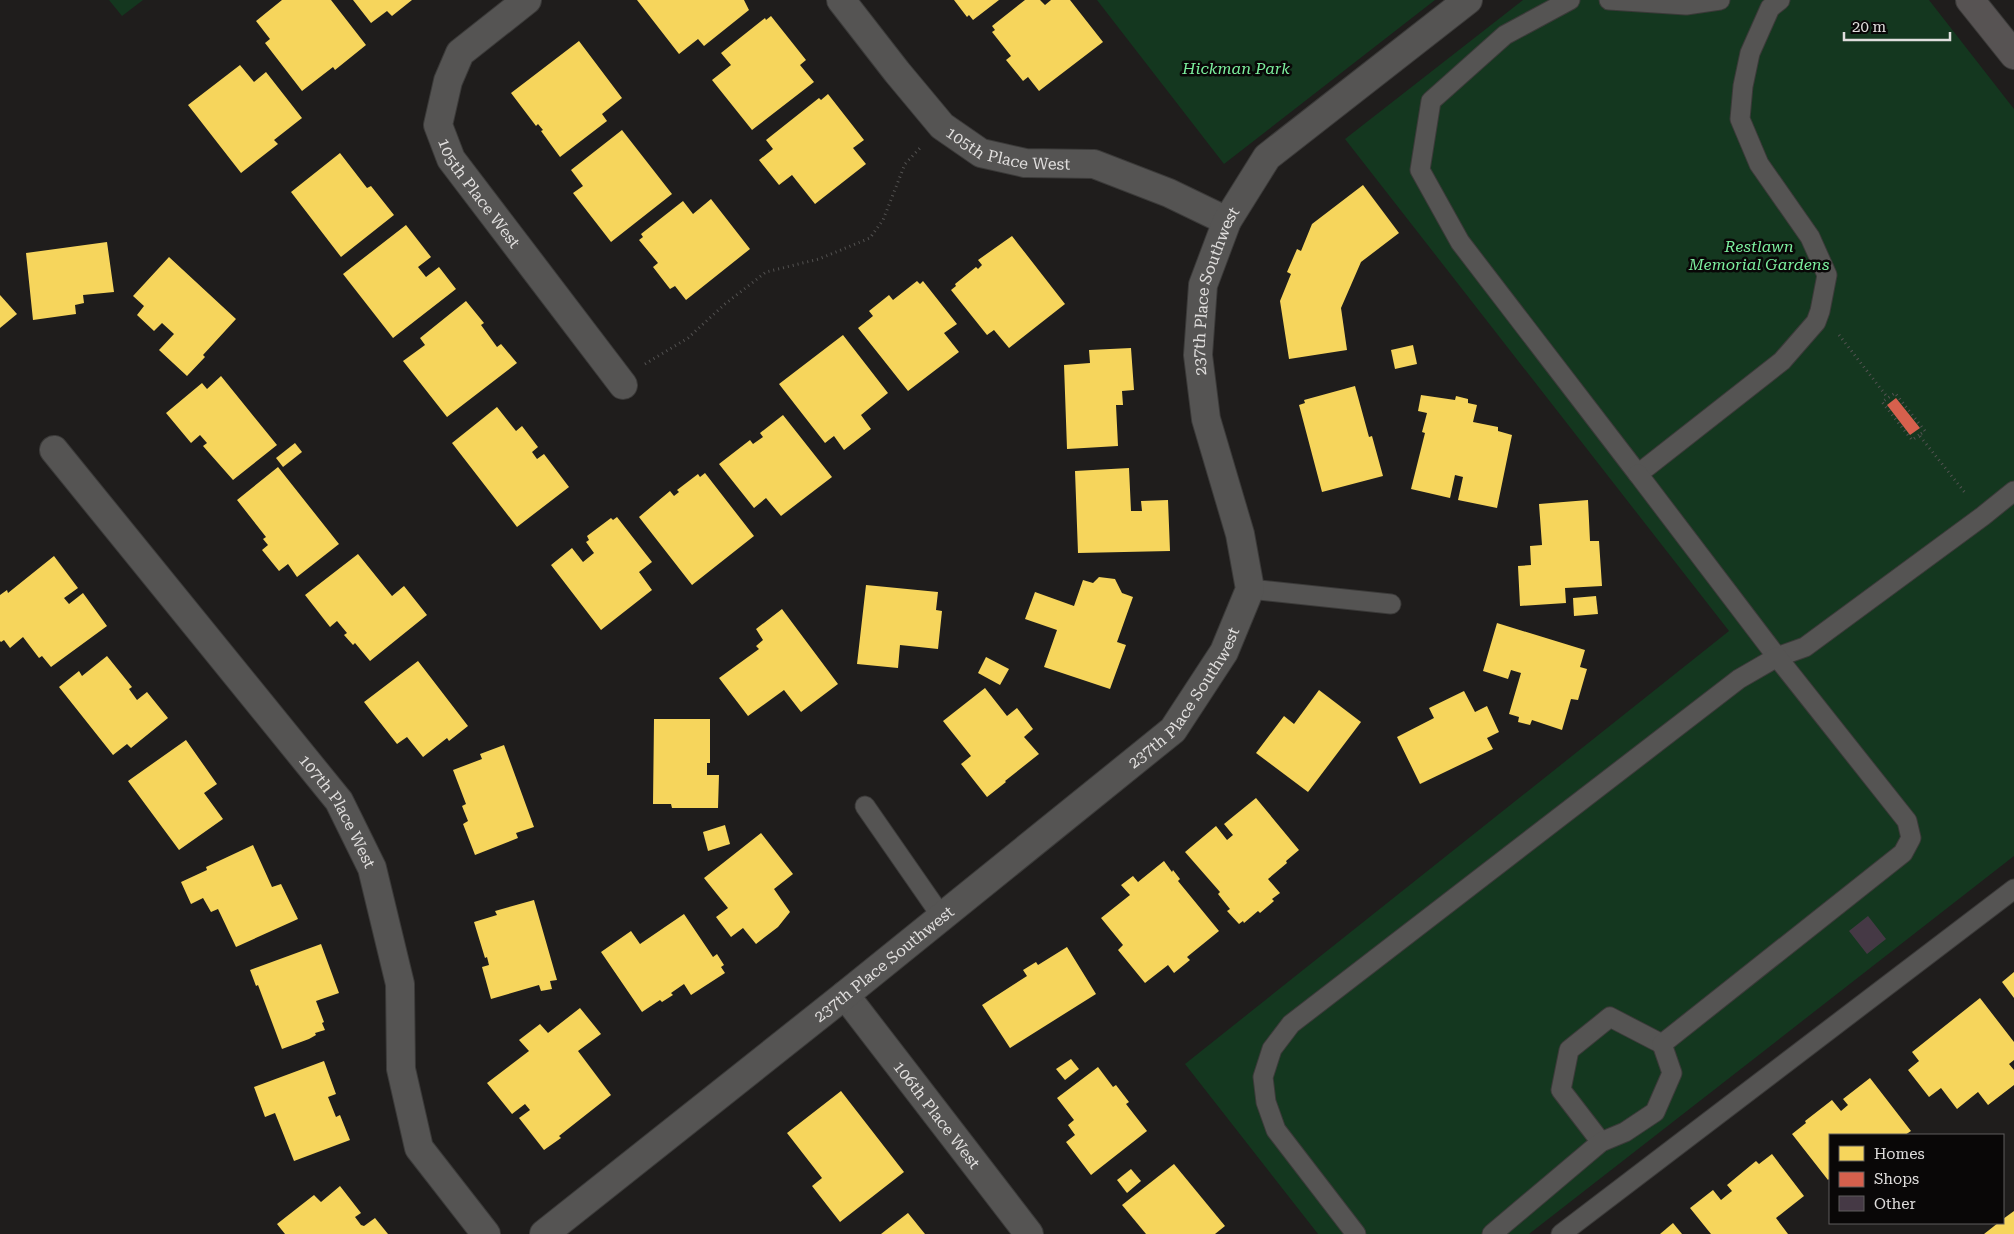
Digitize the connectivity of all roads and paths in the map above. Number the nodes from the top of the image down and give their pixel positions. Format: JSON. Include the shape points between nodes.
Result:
{"nodes":[{"id":1,"x":527,"y":0,"type":"edge"},
{"id":2,"x":841,"y":0,"type":"edge"},
{"id":3,"x":1468,"y":0,"type":"edge"},
{"id":4,"x":1570,"y":0,"type":"edge"},
{"id":5,"x":1609,"y":0,"type":"edge"},
{"id":6,"x":1720,"y":0,"type":"edge"},
{"id":7,"x":1780,"y":0,"type":"edge"},
{"id":8,"x":1970,"y":0,"type":"edge"},
{"id":9,"x":2014,"y":55,"type":"edge"},
{"id":10,"x":942,"y":126,"type":"junction"},
{"id":11,"x":1227,"y":221,"type":"junction"},
{"id":12,"x":1820,"y":311,"type":"junction"},
{"id":13,"x":621,"y":382,"type":"joint"},
{"id":14,"x":1888,"y":398,"type":"junction"},
{"id":15,"x":1919,"y":435,"type":"junction"},
{"id":16,"x":54,"y":450,"type":"dead end"},
{"id":17,"x":1638,"y":474,"type":"junction"},
{"id":18,"x":2014,"y":491,"type":"edge"},
{"id":19,"x":1983,"y":516,"type":"junction"},
{"id":20,"x":1250,"y":589,"type":"junction"},
{"id":21,"x":1391,"y":604,"type":"dead end"},
{"id":22,"x":1777,"y":657,"type":"junction"},
{"id":23,"x":865,"y":806,"type":"dead end"},
{"id":24,"x":2014,"y":888,"type":"edge"},
{"id":25,"x":942,"y":917,"type":"junction"},
{"id":26,"x":845,"y":995,"type":"junction"},
{"id":27,"x":1662,"y":1044,"type":"junction"},
{"id":28,"x":1601,"y":1142,"type":"junction"},
{"id":29,"x":486,"y":1234,"type":"edge"},
{"id":30,"x":544,"y":1234,"type":"edge"},
{"id":31,"x":1028,"y":1234,"type":"edge"},
{"id":32,"x":1356,"y":1234,"type":"edge"},
{"id":33,"x":1492,"y":1234,"type":"edge"},
{"id":34,"x":1561,"y":1234,"type":"edge"}],
"edges":[{"from":1,"to":13,"type":"street","name":"105th Place West","via":[[460,53],[448,81],[438,125],[451,159]]},
{"from":2,"to":10,"type":"street","name":"105th Place West"},
{"from":3,"to":11,"type":"street","name":"237th Place Southwest","via":[[1267,158]]},
{"from":4,"to":17,"type":"lane","via":[[1505,35],[1431,101],[1420,170],[1460,242]]},
{"from":5,"to":6,"type":"lane","via":[[1686,5]]},
{"from":7,"to":12,"type":"lane","via":[[1770,8],[1750,53],[1740,119],[1759,164],[1810,237],[1828,275]]},
{"from":8,"to":9,"type":"street"},
{"from":10,"to":11,"type":"street","name":"105th Place West","via":[[981,153],[1025,163],[1094,164],[1169,193]]},
{"from":10,"to":13,"type":"path","via":[[905,164],[883,220],[870,238],[819,259],[766,272],[688,338]]},
{"from":11,"to":20,"type":"street","name":"237th Place Southwest","via":[[1204,285],[1198,355],[1206,418],[1240,534]]},
{"from":12,"to":14,"type":"path"},
{"from":12,"to":17,"type":"lane","via":[[1816,322],[1782,361]]},
{"from":14,"to":15,"type":"path","via":[[1895,393],[1924,431]]},
{"from":14,"to":15,"type":"path","via":[[1882,402],[1912,440]]},
{"from":15,"to":19,"type":"path"},
{"from":16,"to":29,"type":"street","name":"107th Place West","via":[[339,801],[372,868],[400,984],[401,1069],[419,1148]]},
{"from":17,"to":22,"type":"lane"},
{"from":18,"to":19,"type":"lane"},
{"from":19,"to":22,"type":"lane","via":[[1805,647]]},
{"from":20,"to":21,"type":"lane"},
{"from":20,"to":25,"type":"street","name":"237th Place Southwest","via":[[1224,652],[1173,730]]},
{"from":22,"to":27,"type":"lane","via":[[1908,822],[1911,838],[1903,853]]},
{"from":22,"to":32,"type":"lane","via":[[1739,679],[1291,1024],[1272,1049],[1263,1077],[1266,1102],[1276,1130]]},
{"from":23,"to":25,"type":"lane"},
{"from":24,"to":34,"type":"lane"},
{"from":25,"to":26,"type":"street","name":"237th Place Southwest"},
{"from":26,"to":30,"type":"street","name":"237th Place Southwest"},
{"from":26,"to":31,"type":"street","name":"106th Place West"},
{"from":27,"to":28,"type":"lane","via":[[1672,1073],[1655,1112],[1625,1132]]},
{"from":27,"to":28,"type":"lane","via":[[1610,1017],[1569,1050],[1561,1090]]},
{"from":28,"to":33,"type":"lane"}]}
